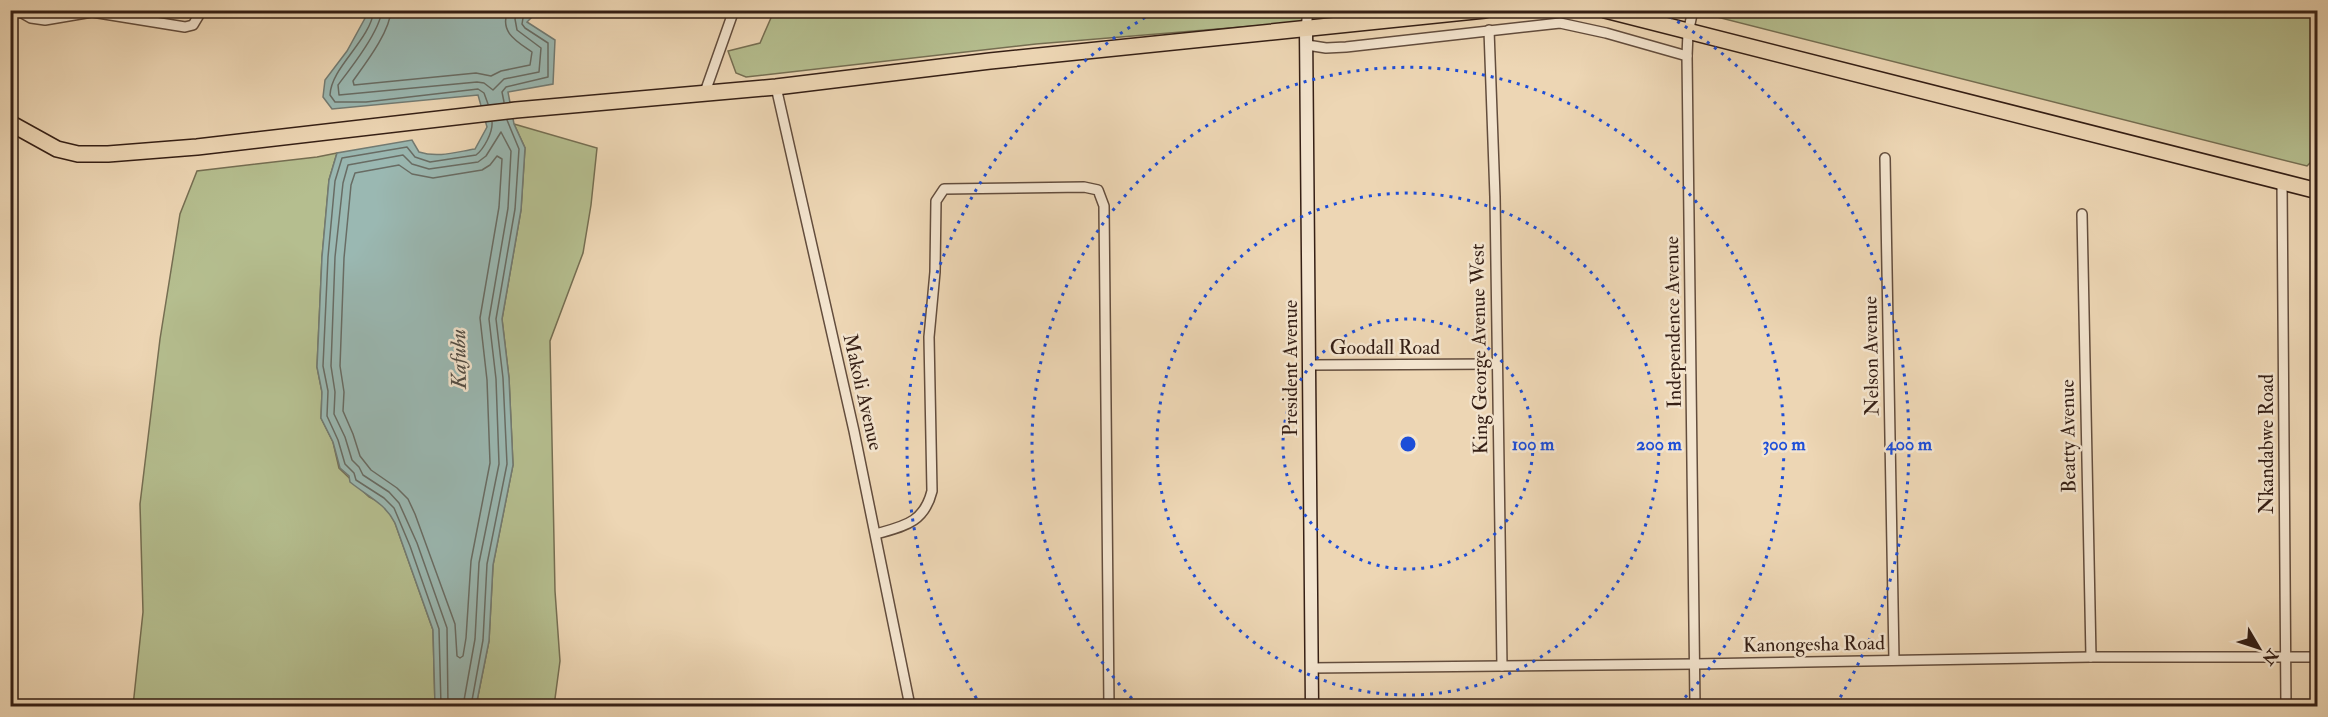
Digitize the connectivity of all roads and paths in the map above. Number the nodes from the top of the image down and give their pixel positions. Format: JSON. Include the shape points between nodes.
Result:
{"nodes":[{"id":1,"x":17,"y":10,"type":"edge"},
{"id":2,"x":202,"y":10,"type":"edge"},
{"id":3,"x":734,"y":10,"type":"edge"},
{"id":4,"x":1308,"y":10,"type":"edge"},
{"id":5,"x":1485,"y":10,"type":"edge"},
{"id":6,"x":1605,"y":10,"type":"edge"},
{"id":7,"x":1693,"y":10,"type":"edge"},
{"id":8,"x":92,"y":11,"type":"edge"},
{"id":9,"x":1306,"y":29,"type":"junction"},
{"id":10,"x":1489,"y":30,"type":"junction"},
{"id":11,"x":1688,"y":33,"type":"junction"},
{"id":12,"x":1307,"y":45,"type":"junction"},
{"id":13,"x":1687,"y":56,"type":"junction"},
{"id":14,"x":776,"y":87,"type":"junction"},
{"id":15,"x":705,"y":92,"type":"junction"},
{"id":16,"x":10,"y":123,"type":"edge"},
{"id":17,"x":1885,"y":158,"type":"dead end"},
{"id":18,"x":2282,"y":182,"type":"junction"},
{"id":19,"x":2318,"y":191,"type":"edge"},
{"id":20,"x":2082,"y":214,"type":"dead end"},
{"id":21,"x":1497,"y":364,"type":"junction"},
{"id":22,"x":1309,"y":365,"type":"junction"},
{"id":23,"x":876,"y":534,"type":"junction"},
{"id":24,"x":2091,"y":657,"type":"junction"},
{"id":25,"x":2285,"y":657,"type":"junction"},
{"id":26,"x":2318,"y":657,"type":"edge"},
{"id":27,"x":1894,"y":660,"type":"junction"},
{"id":28,"x":1695,"y":664,"type":"junction"},
{"id":29,"x":1502,"y":666,"type":"junction"},
{"id":30,"x":1311,"y":668,"type":"junction"},
{"id":31,"x":910,"y":706,"type":"edge"},
{"id":32,"x":1109,"y":706,"type":"edge"},
{"id":33,"x":1312,"y":706,"type":"edge"},
{"id":34,"x":1695,"y":706,"type":"edge"},
{"id":35,"x":2286,"y":706,"type":"edge"}],
"edges":[{"from":1,"to":8,"type":"street","via":[[45,20]]},
{"from":2,"to":8,"type":"street","via":[[193,25],[185,27]]},
{"from":3,"to":15,"type":"street"},
{"from":4,"to":9,"type":"street"},
{"from":5,"to":9,"type":"highway"},
{"from":6,"to":11,"type":"highway"},
{"from":7,"to":11,"type":"street","name":"Independence Avenue"},
{"from":9,"to":12,"type":"main road","name":"President Avenue"},
{"from":9,"to":14,"type":"highway"},
{"from":10,"to":12,"type":"street","via":[[1346,47]]},
{"from":10,"to":13,"type":"street","via":[[1560,23]]},
{"from":10,"to":21,"type":"street","name":"King George Avenue West"},
{"from":11,"to":13,"type":"street","name":"Independence Avenue"},
{"from":11,"to":18,"type":"highway"},
{"from":12,"to":22,"type":"main road","name":"President Avenue"},
{"from":13,"to":28,"type":"street","name":"Independence Avenue"},
{"from":14,"to":15,"type":"highway"},
{"from":14,"to":23,"type":"street","name":"Makoli Avenue"},
{"from":15,"to":16,"type":"highway","via":[[108,154],[78,154],[57,148]]},
{"from":17,"to":27,"type":"street","name":"Nelson Avenue"},
{"from":18,"to":19,"type":"highway"},
{"from":18,"to":25,"type":"street","name":"Nkandabwe Road"},
{"from":20,"to":24,"type":"street","name":"Beatty Avenue"},
{"from":21,"to":22,"type":"street","name":"Goodall Road"},
{"from":21,"to":29,"type":"street","name":"King George Avenue West"},
{"from":22,"to":30,"type":"main road","name":"President Avenue"},
{"from":23,"to":31,"type":"street","name":"Makoli Avenue"},
{"from":23,"to":32,"type":"street","via":[[918,518],[932,491],[929,337],[939,194],[944,189],[1098,190],[1104,206]]},
{"from":24,"to":25,"type":"street","name":"Kanongesha Road"},
{"from":24,"to":27,"type":"street","name":"Kanongesha Road"},
{"from":25,"to":26,"type":"street","name":"Kanongesha Road"},
{"from":25,"to":35,"type":"street","name":"Nkandabwe Road"},
{"from":27,"to":28,"type":"street","name":"Kanongesha Road"},
{"from":28,"to":29,"type":"street","name":"Kanongesha Road"},
{"from":28,"to":34,"type":"street","name":"Independence Avenue"},
{"from":29,"to":30,"type":"street","name":"Kanongesha Road"},
{"from":30,"to":33,"type":"main road","name":"President Avenue"}]}
